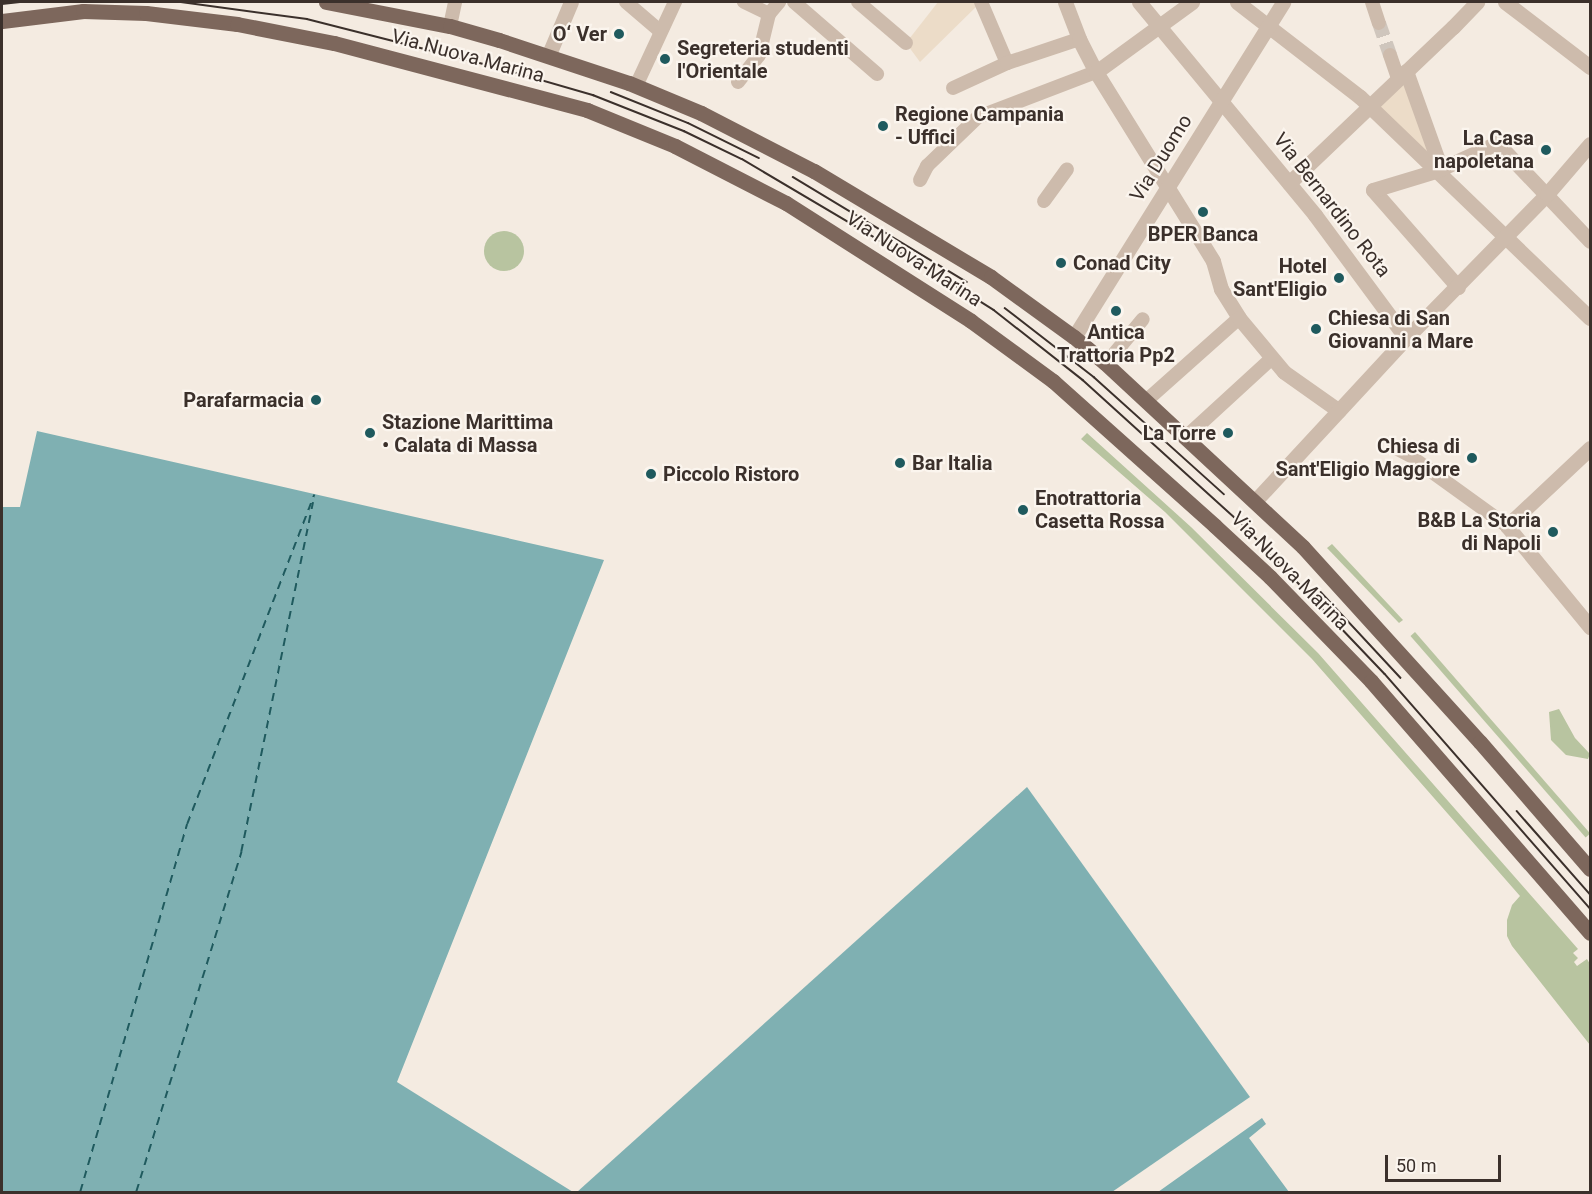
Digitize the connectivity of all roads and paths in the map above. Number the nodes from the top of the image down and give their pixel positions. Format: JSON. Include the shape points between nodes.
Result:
{"nodes":[{"id":1,"x":326,"y":2,"type":"edge"},
{"id":2,"x":455,"y":2,"type":"edge"},
{"id":3,"x":571,"y":2,"type":"edge"},
{"id":4,"x":626,"y":2,"type":"edge"},
{"id":5,"x":675,"y":2,"type":"edge"},
{"id":6,"x":744,"y":2,"type":"edge"},
{"id":7,"x":780,"y":2,"type":"edge"},
{"id":8,"x":794,"y":2,"type":"edge"},
{"id":9,"x":858,"y":2,"type":"edge"},
{"id":10,"x":981,"y":2,"type":"edge"},
{"id":11,"x":1065,"y":2,"type":"edge"},
{"id":12,"x":1139,"y":2,"type":"edge"},
{"id":13,"x":1192,"y":2,"type":"edge"},
{"id":14,"x":1237,"y":2,"type":"edge"},
{"id":15,"x":1283,"y":2,"type":"edge"},
{"id":16,"x":1372,"y":2,"type":"edge"},
{"id":17,"x":1477,"y":2,"type":"edge"},
{"id":18,"x":1505,"y":2,"type":"edge"},
{"id":19,"x":769,"y":14,"type":"junction"},
{"id":20,"x":2,"y":21,"type":"edge"},
{"id":21,"x":1379,"y":23,"type":"tunnel mouth"},
{"id":22,"x":450,"y":26,"type":"junction"},
{"id":23,"x":1268,"y":26,"type":"junction"},
{"id":24,"x":1160,"y":27,"type":"junction"},
{"id":25,"x":660,"y":31,"type":"junction"},
{"id":26,"x":1079,"y":39,"type":"junction"},
{"id":27,"x":906,"y":43,"type":"dead end"},
{"id":28,"x":549,"y":54,"type":"junction"},
{"id":29,"x":1390,"y":55,"type":"tunnel mouth"},
{"id":30,"x":1007,"y":63,"type":"junction"},
{"id":31,"x":1590,"y":67,"type":"edge"},
{"id":32,"x":1405,"y":71,"type":"junction"},
{"id":33,"x":1096,"y":72,"type":"junction"},
{"id":34,"x":876,"y":74,"type":"dead end"},
{"id":35,"x":738,"y":82,"type":"dead end"},
{"id":36,"x":636,"y":86,"type":"junction"},
{"id":37,"x":953,"y":88,"type":"dead end"},
{"id":38,"x":1222,"y":100,"type":"junction"},
{"id":39,"x":1369,"y":106,"type":"junction"},
{"id":40,"x":1590,"y":144,"type":"edge"},
{"id":41,"x":1067,"y":170,"type":"dead end"},
{"id":42,"x":1438,"y":170,"type":"junction"},
{"id":43,"x":920,"y":180,"type":"dead end"},
{"id":44,"x":1289,"y":183,"type":"junction"},
{"id":45,"x":1167,"y":187,"type":"junction"},
{"id":46,"x":1547,"y":195,"type":"junction"},
{"id":47,"x":1044,"y":201,"type":"dead end"},
{"id":48,"x":1507,"y":236,"type":"junction"},
{"id":49,"x":1590,"y":241,"type":"edge"},
{"id":50,"x":1458,"y":287,"type":"junction"},
{"id":51,"x":1239,"y":318,"type":"junction"},
{"id":52,"x":1590,"y":318,"type":"edge"},
{"id":53,"x":1143,"y":319,"type":"dead end"},
{"id":54,"x":1074,"y":337,"type":"junction"},
{"id":55,"x":1406,"y":338,"type":"junction"},
{"id":56,"x":1114,"y":354,"type":"dead end"},
{"id":57,"x":1271,"y":359,"type":"junction"},
{"id":58,"x":1147,"y":400,"type":"junction"},
{"id":59,"x":1339,"y":411,"type":"junction"},
{"id":60,"x":1187,"y":436,"type":"junction"},
{"id":61,"x":1394,"y":447,"type":"dead end"},
{"id":62,"x":1590,"y":448,"type":"edge"},
{"id":63,"x":1256,"y":501,"type":"junction"},
{"id":64,"x":1507,"y":526,"type":"junction"},
{"id":65,"x":1590,"y":627,"type":"edge"},
{"id":66,"x":1590,"y":869,"type":"edge"},
{"id":67,"x":1590,"y":933,"type":"edge"}],
"edges":[{"from":1,"to":22,"type":"main road","name":"Via Nuova Marina"},
{"from":2,"to":22,"type":"street"},
{"from":3,"to":28,"type":"street"},
{"from":4,"to":25,"type":"street"},
{"from":5,"to":25,"type":"street"},
{"from":6,"to":19,"type":"street"},
{"from":7,"to":19,"type":"street"},
{"from":8,"to":34,"type":"street"},
{"from":9,"to":27,"type":"street"},
{"from":10,"to":30,"type":"street"},
{"from":11,"to":26,"type":"street"},
{"from":12,"to":24,"type":"street","name":"Via Bernardino Rota"},
{"from":13,"to":24,"type":"street"},
{"from":14,"to":23,"type":"street"},
{"from":15,"to":23,"type":"street","name":"Via Duomo"},
{"from":16,"to":21,"type":"street"},
{"from":17,"to":32,"type":"street"},
{"from":18,"to":31,"type":"street"},
{"from":19,"to":35,"type":"street","via":[[759,55]]},
{"from":20,"to":67,"type":"main road","name":"Via Nuova Marina","via":[[63,12],[146,13],[237,24],[334,43],[587,110],[675,146],[786,203],[971,321],[1053,381],[1215,526],[1371,681]]},
{"from":22,"to":28,"type":"main road","name":"Via Nuova Marina"},
{"from":23,"to":38,"type":"street","name":"Via Duomo"},
{"from":23,"to":39,"type":"street"},
{"from":24,"to":33,"type":"street"},
{"from":24,"to":38,"type":"street","name":"Via Bernardino Rota"},
{"from":25,"to":36,"type":"street"},
{"from":26,"to":30,"type":"street"},
{"from":26,"to":33,"type":"street"},
{"from":28,"to":36,"type":"main road","name":"Via Nuova Marina"},
{"from":29,"to":32,"type":"street"},
{"from":30,"to":37,"type":"street"},
{"from":32,"to":39,"type":"street"},
{"from":32,"to":42,"type":"street"},
{"from":33,"to":43,"type":"street","via":[[978,117],[927,166]]},
{"from":33,"to":45,"type":"street"},
{"from":36,"to":54,"type":"main road","name":"Via Nuova Marina","via":[[701,113],[842,186],[991,277]]},
{"from":38,"to":44,"type":"street","name":"Via Bernardino Rota"},
{"from":38,"to":45,"type":"street","name":"Via Duomo"},
{"from":39,"to":42,"type":"street"},
{"from":39,"to":44,"type":"street"},
{"from":40,"to":46,"type":"street"},
{"from":41,"to":47,"type":"street"},
{"from":42,"to":46,"type":"street","via":[[1497,143]]},
{"from":42,"to":48,"type":"street"},
{"from":42,"to":50,"type":"street","via":[[1373,190]]},
{"from":44,"to":55,"type":"street","name":"Via Bernardino Rota"},
{"from":45,"to":51,"type":"street","via":[[1214,261],[1221,289]]},
{"from":45,"to":54,"type":"street","name":"Via Duomo"},
{"from":46,"to":48,"type":"street"},
{"from":46,"to":49,"type":"street"},
{"from":48,"to":50,"type":"street"},
{"from":48,"to":52,"type":"street"},
{"from":50,"to":55,"type":"street"},
{"from":51,"to":57,"type":"street"},
{"from":51,"to":58,"type":"street"},
{"from":53,"to":56,"type":"street"},
{"from":54,"to":58,"type":"main road","name":"Via Nuova Marina"},
{"from":55,"to":59,"type":"street"},
{"from":57,"to":59,"type":"street","via":[[1298,384]]},
{"from":57,"to":60,"type":"street"},
{"from":58,"to":60,"type":"main road","name":"Via Nuova Marina"},
{"from":59,"to":63,"type":"street"},
{"from":60,"to":63,"type":"main road","name":"Via Nuova Marina"},
{"from":61,"to":64,"type":"street"},
{"from":62,"to":64,"type":"street"},
{"from":63,"to":66,"type":"main road","name":"Via Nuova Marina","via":[[1383,635]]},
{"from":64,"to":65,"type":"street"}]}
